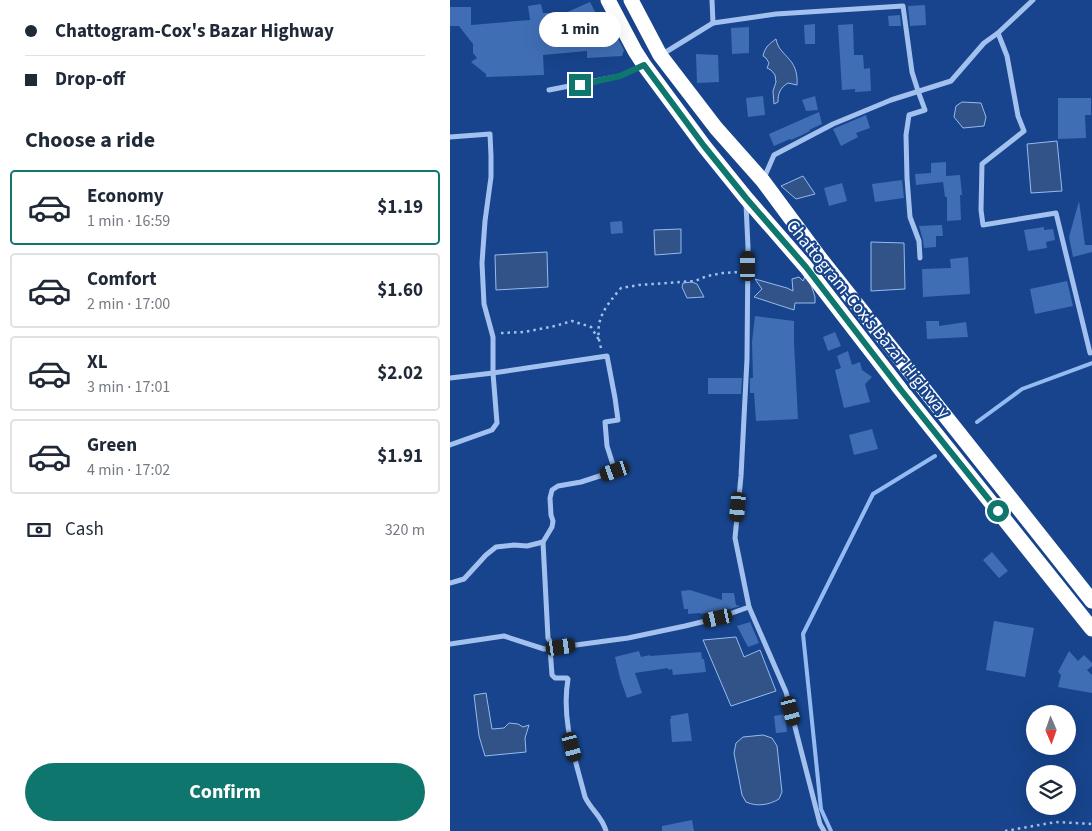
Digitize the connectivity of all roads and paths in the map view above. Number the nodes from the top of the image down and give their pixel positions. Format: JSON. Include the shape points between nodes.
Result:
{"nodes":[{"id":1,"x":608,"y":0,"type":"edge"},
{"id":2,"x":631,"y":0,"type":"edge"},
{"id":3,"x":712,"y":0,"type":"edge"},
{"id":4,"x":1033,"y":0,"type":"edge"},
{"id":5,"x":713,"y":23,"type":"junction"},
{"id":6,"x":998,"y":32,"type":"junction"},
{"id":7,"x":660,"y":55,"type":"junction"},
{"id":8,"x":644,"y":65,"type":"junction"},
{"id":9,"x":549,"y":90,"type":"dead end"},
{"id":10,"x":918,"y":92,"type":"junction"},
{"id":11,"x":450,"y":137,"type":"edge"},
{"id":12,"x":763,"y":181,"type":"junction"},
{"id":13,"x":746,"y":198,"type":"junction"},
{"id":14,"x":920,"y":258,"type":"dead end"},
{"id":15,"x":741,"y":272,"type":"dead end"},
{"id":16,"x":493,"y":337,"type":"junction"},
{"id":17,"x":599,"y":341,"type":"junction"},
{"id":18,"x":1090,"y":353,"type":"dead end"},
{"id":19,"x":604,"y":356,"type":"junction"},
{"id":20,"x":493,"y":373,"type":"junction"},
{"id":21,"x":450,"y":378,"type":"edge"},
{"id":22,"x":450,"y":445,"type":"edge"},
{"id":23,"x":544,"y":542,"type":"junction"},
{"id":24,"x":450,"y":583,"type":"edge"},
{"id":25,"x":1092,"y":601,"type":"edge"},
{"id":26,"x":749,"y":607,"type":"junction"},
{"id":27,"x":1092,"y":630,"type":"edge"},
{"id":28,"x":450,"y":644,"type":"edge"},
{"id":29,"x":552,"y":648,"type":"junction"},
{"id":30,"x":1092,"y":824,"type":"edge"},
{"id":31,"x":606,"y":831,"type":"edge"},
{"id":32,"x":824,"y":831,"type":"edge"},
{"id":33,"x":1005,"y":831,"type":"edge"}],
"edges":[{"from":1,"to":8,"type":"highway","name":"Chattogram-Cox's Bazar Highway"},
{"from":2,"to":7,"type":"highway","name":"Chattogram-Cox's Bazar Highway"},
{"from":3,"to":5,"type":"street"},
{"from":4,"to":6,"type":"street"},
{"from":5,"to":7,"type":"street"},
{"from":5,"to":10,"type":"street","via":[[776,14],[903,6]]},
{"from":6,"to":10,"type":"street","via":[[951,81]]},
{"from":6,"to":18,"type":"street","via":[[1007,56],[1018,116],[1024,131],[982,164],[983,225],[1056,212]]},
{"from":7,"to":12,"type":"highway","name":"Chattogram-Cox's Bazar Highway","via":[[716,128]]},
{"from":8,"to":9,"type":"street","via":[[620,76]]},
{"from":8,"to":13,"type":"highway","name":"Chattogram-Cox's Bazar Highway"},
{"from":10,"to":12,"type":"street","via":[[833,124],[774,155]]},
{"from":10,"to":14,"type":"street","via":[[925,110],[909,115],[906,135],[910,216],[919,241]]},
{"from":11,"to":16,"type":"street","via":[[490,134],[491,177],[482,263],[484,304]]},
{"from":12,"to":25,"type":"highway","name":"Chattogram-Cox's Bazar Highway","via":[[820,258]]},
{"from":13,"to":26,"type":"street","via":[[747,360],[735,538]]},
{"from":13,"to":27,"type":"highway","name":"Chattogram-Cox's Bazar Highway","via":[[806,267]]},
{"from":15,"to":17,"type":"path","via":[[715,274],[695,281],[621,288],[599,322]]},
{"from":16,"to":17,"type":"path","via":[[572,321],[591,327]]},
{"from":16,"to":20,"type":"street"},
{"from":17,"to":19,"type":"path"},
{"from":19,"to":20,"type":"street"},
{"from":19,"to":23,"type":"street","via":[[607,356],[618,420],[605,422],[607,446],[615,471],[552,490],[553,521]]},
{"from":20,"to":21,"type":"street"},
{"from":20,"to":22,"type":"street","via":[[497,423],[492,430]]},
{"from":23,"to":24,"type":"street","via":[[496,547],[464,578]]},
{"from":23,"to":29,"type":"street","via":[[548,638]]},
{"from":26,"to":29,"type":"street","via":[[718,618],[628,638]]},
{"from":26,"to":32,"type":"street","via":[[786,692]]},
{"from":28,"to":29,"type":"street","via":[[504,636]]},
{"from":29,"to":31,"type":"street","via":[[552,675],[568,680],[568,732],[585,797],[605,824]]},
{"from":30,"to":33,"type":"path","via":[[1056,822]]}]}
